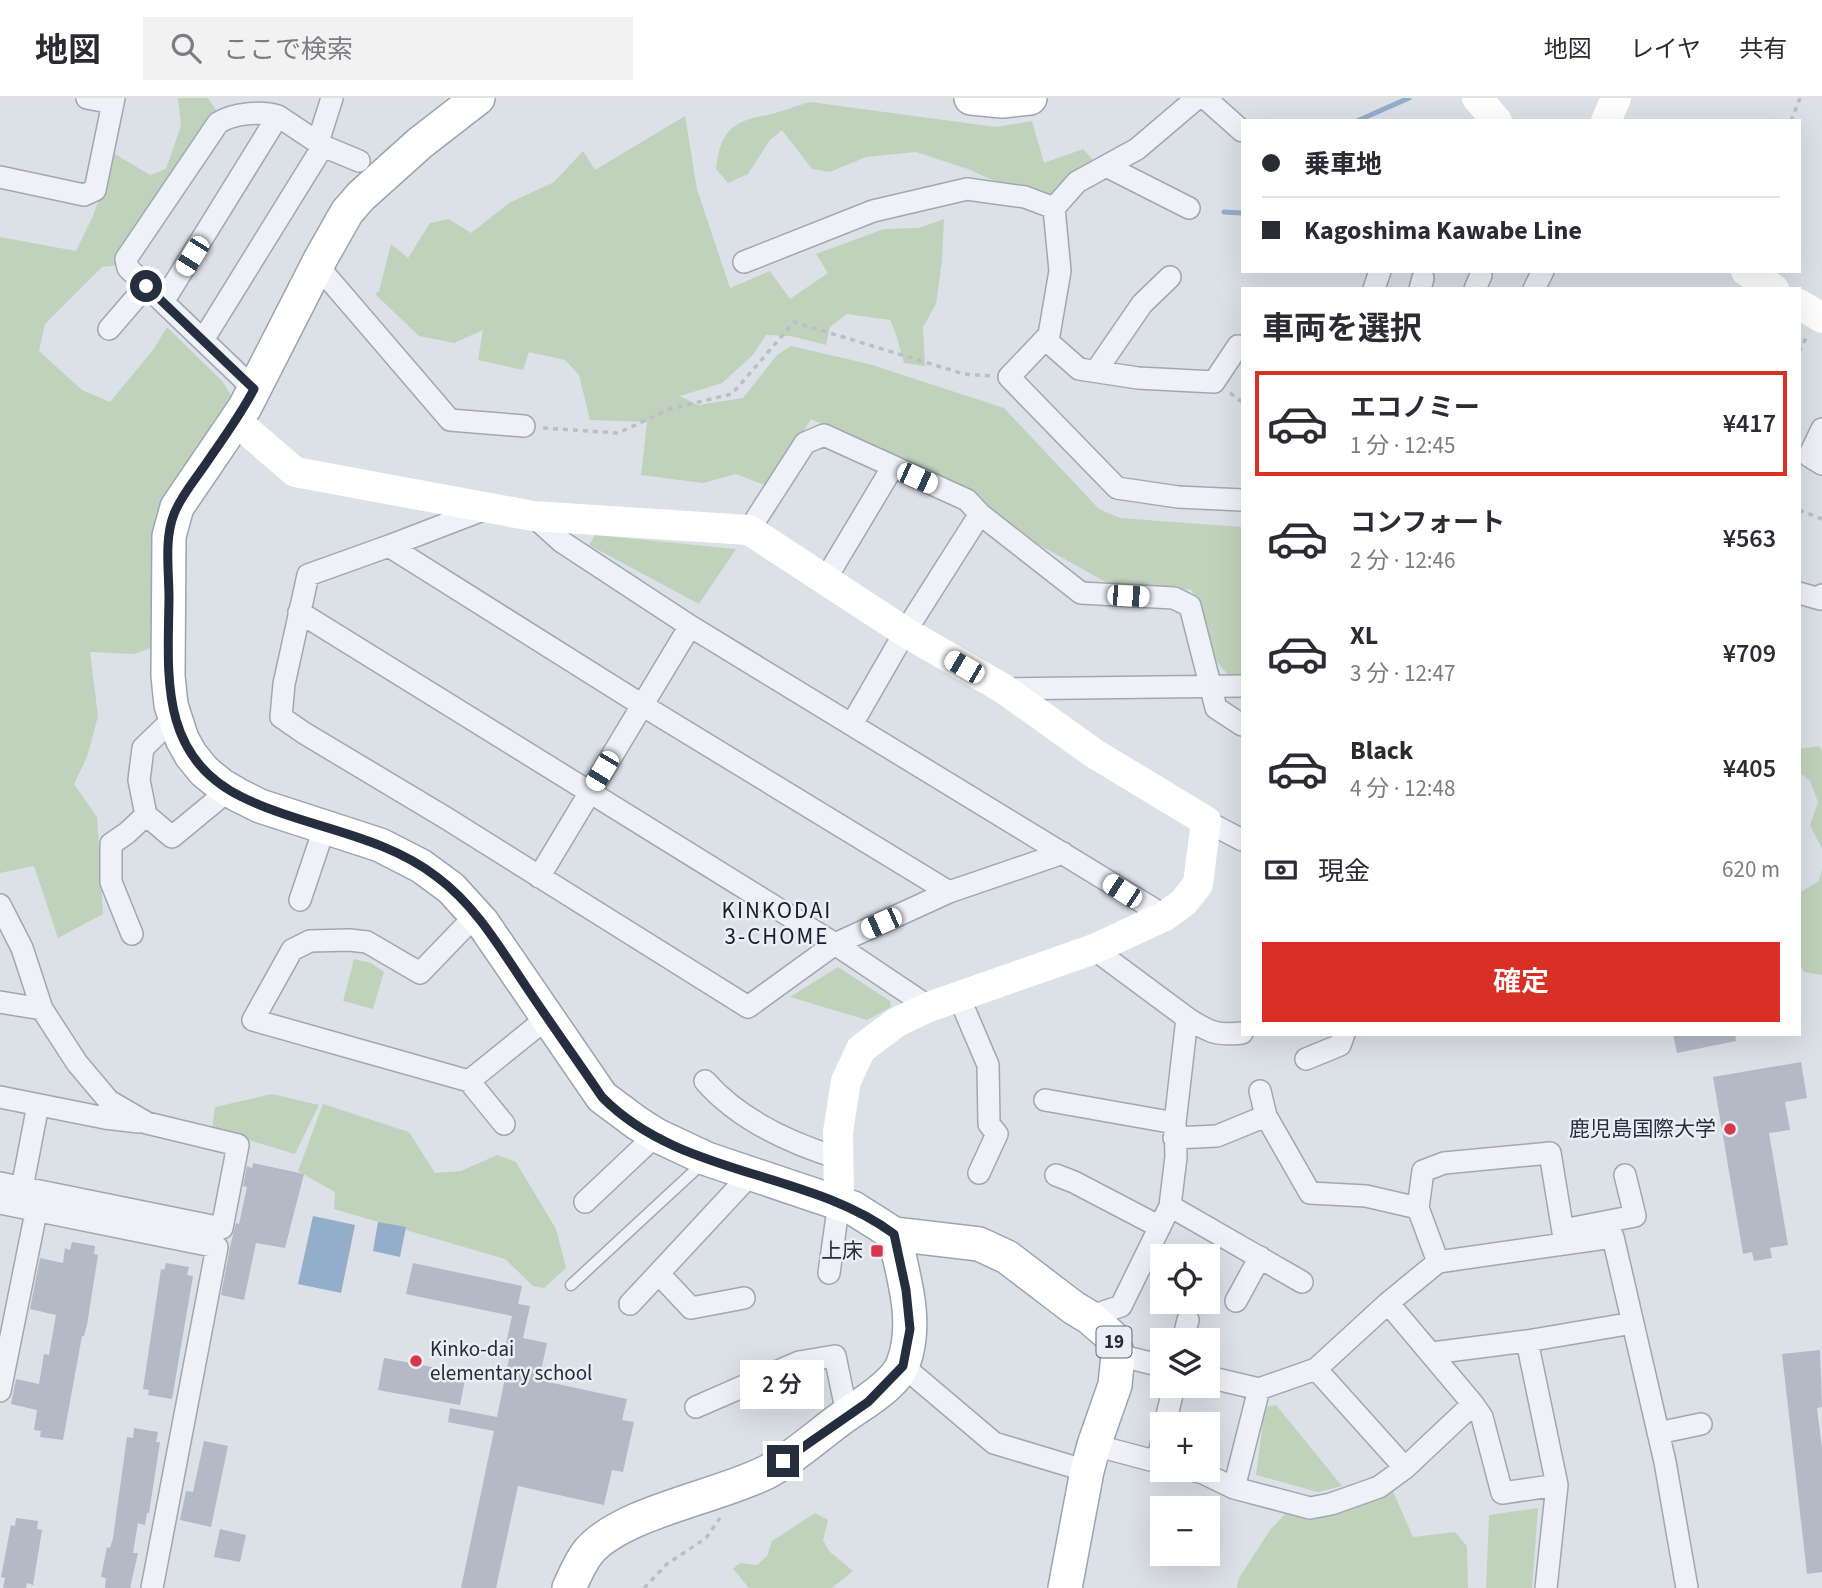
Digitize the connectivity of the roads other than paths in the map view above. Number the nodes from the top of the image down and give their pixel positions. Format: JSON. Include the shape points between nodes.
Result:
{"nodes":[{"id":1,"x":87,"y":98,"type":"edge"},
{"id":2,"x":332,"y":98,"type":"edge"},
{"id":3,"x":478,"y":98,"type":"edge"},
{"id":4,"x":971,"y":98,"type":"edge"},
{"id":5,"x":1030,"y":98,"type":"edge"},
{"id":6,"x":1197,"y":98,"type":"edge"},
{"id":7,"x":1205,"y":98,"type":"edge"},
{"id":8,"x":1477,"y":98,"type":"edge"},
{"id":9,"x":1615,"y":98,"type":"edge"},
{"id":10,"x":113,"y":101,"type":"edge"},
{"id":11,"x":278,"y":116,"type":"junction"},
{"id":12,"x":1495,"y":119,"type":"edge"},
{"id":13,"x":1607,"y":119,"type":"edge"},
{"id":14,"x":1241,"y":130,"type":"edge"},
{"id":15,"x":321,"y":144,"type":"junction"},
{"id":16,"x":359,"y":161,"type":"dead end"},
{"id":17,"x":1106,"y":166,"type":"junction"},
{"id":18,"x":0,"y":177,"type":"edge"},
{"id":19,"x":1054,"y":208,"type":"junction"},
{"id":20,"x":1189,"y":208,"type":"dead end"},
{"id":21,"x":744,"y":262,"type":"dead end"},
{"id":22,"x":317,"y":265,"type":"junction"},
{"id":23,"x":1749,"y":273,"type":"edge"},
{"id":24,"x":1170,"y":277,"type":"dead end"},
{"id":25,"x":146,"y":286,"type":"junction"},
{"id":26,"x":1771,"y":287,"type":"edge"},
{"id":27,"x":163,"y":302,"type":"junction"},
{"id":28,"x":1801,"y":305,"type":"edge"},
{"id":29,"x":1822,"y":318,"type":"edge"},
{"id":30,"x":109,"y":329,"type":"dead end"},
{"id":31,"x":1045,"y":339,"type":"junction"},
{"id":32,"x":203,"y":340,"type":"junction"},
{"id":33,"x":1241,"y":347,"type":"edge"},
{"id":34,"x":1096,"y":371,"type":"junction"},
{"id":35,"x":254,"y":389,"type":"junction"},
{"id":36,"x":236,"y":421,"type":"junction"},
{"id":37,"x":524,"y":426,"type":"road end"},
{"id":38,"x":1822,"y":429,"type":"edge"},
{"id":39,"x":1822,"y":464,"type":"edge"},
{"id":40,"x":892,"y":468,"type":"junction"},
{"id":41,"x":1241,"y":500,"type":"edge"},
{"id":42,"x":488,"y":508,"type":"junction"},
{"id":43,"x":981,"y":514,"type":"junction"},
{"id":44,"x":533,"y":516,"type":"junction"},
{"id":45,"x":749,"y":530,"type":"junction"},
{"id":46,"x":389,"y":546,"type":"junction"},
{"id":47,"x":825,"y":580,"type":"junction"},
{"id":48,"x":1801,"y":593,"type":"edge"},
{"id":49,"x":1821,"y":598,"type":"edge"},
{"id":50,"x":299,"y":612,"type":"junction"},
{"id":51,"x":690,"y":626,"type":"junction"},
{"id":52,"x":905,"y":632,"type":"junction"},
{"id":53,"x":1209,"y":686,"type":"junction"},
{"id":54,"x":1241,"y":687,"type":"edge"},
{"id":55,"x":1004,"y":690,"type":"junction"},
{"id":56,"x":642,"y":705,"type":"junction"},
{"id":57,"x":175,"y":717,"type":"junction"},
{"id":58,"x":1241,"y":723,"type":"edge"},
{"id":59,"x":852,"y":724,"type":"junction"},
{"id":60,"x":229,"y":790,"type":"junction"},
{"id":61,"x":589,"y":792,"type":"junction"},
{"id":62,"x":146,"y":815,"type":"junction"},
{"id":63,"x":1206,"y":821,"type":"junction"},
{"id":64,"x":325,"y":826,"type":"junction"},
{"id":65,"x":1241,"y":839,"type":"edge"},
{"id":66,"x":1063,"y":853,"type":"junction"},
{"id":67,"x":539,"y":877,"type":"junction"},
{"id":68,"x":949,"y":892,"type":"junction"},
{"id":69,"x":300,"y":900,"type":"dead end"},
{"id":70,"x":0,"y":906,"type":"edge"},
{"id":71,"x":476,"y":915,"type":"junction"},
{"id":72,"x":1165,"y":916,"type":"junction"},
{"id":73,"x":132,"y":934,"type":"dead end"},
{"id":74,"x":835,"y":944,"type":"junction"},
{"id":75,"x":1094,"y":949,"type":"junction"},
{"id":76,"x":959,"y":997,"type":"junction"},
{"id":77,"x":0,"y":1002,"type":"edge"},
{"id":78,"x":929,"y":1007,"type":"junction"},
{"id":79,"x":42,"y":1009,"type":"junction"},
{"id":80,"x":547,"y":1018,"type":"junction"},
{"id":81,"x":1187,"y":1018,"type":"junction"},
{"id":82,"x":1241,"y":1032,"type":"edge"},
{"id":83,"x":1343,"y":1036,"type":"edge"},
{"id":84,"x":1306,"y":1059,"type":"dead end"},
{"id":85,"x":469,"y":1081,"type":"junction"},
{"id":86,"x":705,"y":1081,"type":"dead end"},
{"id":87,"x":1260,"y":1091,"type":"dead end"},
{"id":88,"x":0,"y":1097,"type":"edge"},
{"id":89,"x":1045,"y":1100,"type":"dead end"},
{"id":90,"x":38,"y":1105,"type":"junction"},
{"id":91,"x":1266,"y":1116,"type":"junction"},
{"id":92,"x":147,"y":1123,"type":"junction"},
{"id":93,"x":504,"y":1125,"type":"dead end"},
{"id":94,"x":1174,"y":1130,"type":"junction"},
{"id":95,"x":656,"y":1135,"type":"junction"},
{"id":96,"x":838,"y":1158,"type":"junction"},
{"id":97,"x":707,"y":1159,"type":"junction"},
{"id":98,"x":979,"y":1173,"type":"dead end"},
{"id":99,"x":751,"y":1174,"type":"junction"},
{"id":100,"x":1056,"y":1175,"type":"dead end"},
{"id":101,"x":1625,"y":1175,"type":"dead end"},
{"id":102,"x":0,"y":1183,"type":"edge"},
{"id":103,"x":22,"y":1188,"type":"junction"},
{"id":104,"x":585,"y":1202,"type":"dead end"},
{"id":105,"x":839,"y":1202,"type":"junction"},
{"id":106,"x":0,"y":1203,"type":"edge"},
{"id":107,"x":1170,"y":1206,"type":"junction"},
{"id":108,"x":1418,"y":1208,"type":"junction"},
{"id":109,"x":36,"y":1212,"type":"junction"},
{"id":110,"x":1160,"y":1227,"type":"junction"},
{"id":111,"x":894,"y":1234,"type":"junction"},
{"id":112,"x":1564,"y":1237,"type":"junction"},
{"id":113,"x":1260,"y":1257,"type":"junction"},
{"id":114,"x":1438,"y":1262,"type":"junction"},
{"id":115,"x":829,"y":1273,"type":"dead end"},
{"id":116,"x":659,"y":1274,"type":"junction"},
{"id":117,"x":1302,"y":1282,"type":"dead end"},
{"id":118,"x":571,"y":1285,"type":"dead end"},
{"id":119,"x":744,"y":1298,"type":"dead end"},
{"id":120,"x":1236,"y":1301,"type":"dead end"},
{"id":121,"x":1388,"y":1303,"type":"junction"},
{"id":122,"x":630,"y":1304,"type":"dead end"},
{"id":123,"x":8,"y":1310,"type":"edge"},
{"id":124,"x":1089,"y":1317,"type":"junction"},
{"id":125,"x":1633,"y":1323,"type":"junction"},
{"id":126,"x":1527,"y":1341,"type":"junction"},
{"id":127,"x":1432,"y":1353,"type":"junction"},
{"id":128,"x":1118,"y":1355,"type":"junction"},
{"id":129,"x":1150,"y":1363,"type":"edge"},
{"id":130,"x":903,"y":1366,"type":"junction"},
{"id":131,"x":1316,"y":1368,"type":"junction"},
{"id":132,"x":1220,"y":1380,"type":"edge"},
{"id":133,"x":1259,"y":1389,"type":"junction"},
{"id":134,"x":0,"y":1391,"type":"edge"},
{"id":135,"x":1472,"y":1404,"type":"junction"},
{"id":136,"x":696,"y":1407,"type":"dead end"},
{"id":137,"x":848,"y":1414,"type":"junction"},
{"id":138,"x":1701,"y":1424,"type":"dead end"},
{"id":139,"x":1658,"y":1433,"type":"junction"},
{"id":140,"x":1090,"y":1458,"type":"junction"},
{"id":141,"x":1150,"y":1462,"type":"edge"},
{"id":142,"x":1405,"y":1468,"type":"junction"},
{"id":143,"x":1220,"y":1481,"type":"edge"},
{"id":144,"x":1557,"y":1485,"type":"junction"},
{"id":145,"x":1234,"y":1488,"type":"junction"},
{"id":146,"x":152,"y":1588,"type":"edge"},
{"id":147,"x":569,"y":1588,"type":"edge"},
{"id":148,"x":1065,"y":1588,"type":"edge"},
{"id":149,"x":1546,"y":1588,"type":"edge"},
{"id":150,"x":1687,"y":1588,"type":"edge"}],
"edges":[{"from":1,"to":10,"type":"street"},
{"from":2,"to":15,"type":"street"},
{"from":3,"to":22,"type":"main road","number":"19","via":[[361,196]]},
{"from":4,"to":5,"type":"main road"},
{"from":6,"to":17,"type":"street","via":[[1138,149]]},
{"from":7,"to":14,"type":"street"},
{"from":8,"to":12,"type":"street"},
{"from":9,"to":13,"type":"street"},
{"from":10,"to":18,"type":"street","via":[[95,190],[84,195]]},
{"from":11,"to":15,"type":"street"},
{"from":11,"to":25,"type":"street","via":[[267,112],[218,123],[127,259],[128,268]]},
{"from":11,"to":27,"type":"street"},
{"from":15,"to":16,"type":"street"},
{"from":15,"to":32,"type":"street"},
{"from":17,"to":19,"type":"street","via":[[1077,182]]},
{"from":17,"to":20,"type":"street"},
{"from":19,"to":21,"type":"street","via":[[1026,197],[967,189],[873,211]]},
{"from":19,"to":31,"type":"street","via":[[1060,271]]},
{"from":22,"to":35,"type":"main road","number":"19"},
{"from":22,"to":37,"type":"street","via":[[450,420]]},
{"from":23,"to":26,"type":"street"},
{"from":24,"to":34,"type":"street","via":[[1142,304]]},
{"from":25,"to":27,"type":"street"},
{"from":25,"to":30,"type":"street"},
{"from":27,"to":32,"type":"street"},
{"from":28,"to":29,"type":"street"},
{"from":31,"to":34,"type":"street","via":[[1079,369]]},
{"from":31,"to":41,"type":"street","via":[[1009,377],[1117,488]]},
{"from":32,"to":35,"type":"street"},
{"from":33,"to":34,"type":"street","via":[[1237,346],[1214,382]]},
{"from":35,"to":36,"type":"main road","number":"19"},
{"from":36,"to":42,"type":"street","via":[[295,472]]},
{"from":36,"to":57,"type":"main road","number":"19","via":[[183,495],[170,527],[168,676]]},
{"from":38,"to":39,"type":"street","via":[[1809,456]]},
{"from":40,"to":43,"type":"street","via":[[967,500]]},
{"from":40,"to":45,"type":"street","via":[[824,435],[805,443]]},
{"from":40,"to":47,"type":"street"},
{"from":42,"to":44,"type":"street"},
{"from":42,"to":46,"type":"street"},
{"from":43,"to":52,"type":"street"},
{"from":43,"to":53,"type":"street","via":[[1081,593],[1174,598],[1190,606]]},
{"from":44,"to":45,"type":"street"},
{"from":44,"to":51,"type":"street","via":[[562,542]]},
{"from":45,"to":47,"type":"street"},
{"from":46,"to":50,"type":"street","via":[[308,575]]},
{"from":46,"to":56,"type":"street"},
{"from":47,"to":52,"type":"street"},
{"from":48,"to":49,"type":"street"},
{"from":50,"to":61,"type":"street"},
{"from":50,"to":67,"type":"street","via":[[281,717]]},
{"from":51,"to":56,"type":"street"},
{"from":51,"to":59,"type":"street"},
{"from":52,"to":55,"type":"street"},
{"from":52,"to":59,"type":"street"},
{"from":53,"to":54,"type":"street"},
{"from":53,"to":55,"type":"street"},
{"from":53,"to":58,"type":"street","via":[[1216,708]]},
{"from":55,"to":63,"type":"street","via":[[1095,754]]},
{"from":56,"to":61,"type":"street"},
{"from":56,"to":68,"type":"street"},
{"from":57,"to":60,"type":"main road","number":"19","via":[[191,755]]},
{"from":57,"to":62,"type":"street","via":[[143,748],[139,780]]},
{"from":59,"to":66,"type":"street"},
{"from":60,"to":62,"type":"street","via":[[172,836]]},
{"from":60,"to":64,"type":"main road","number":"19","via":[[260,806]]},
{"from":61,"to":67,"type":"street"},
{"from":61,"to":74,"type":"street"},
{"from":62,"to":73,"type":"street","via":[[111,844],[111,882]]},
{"from":63,"to":65,"type":"street"},
{"from":63,"to":72,"type":"street","via":[[1198,884]]},
{"from":64,"to":69,"type":"street"},
{"from":64,"to":71,"type":"main road","number":"19","via":[[407,857],[444,882]]},
{"from":66,"to":68,"type":"street"},
{"from":66,"to":72,"type":"street"},
{"from":67,"to":74,"type":"street","via":[[748,1007]]},
{"from":68,"to":74,"type":"street"},
{"from":70,"to":79,"type":"street","via":[[22,948]]},
{"from":71,"to":80,"type":"main road","number":"19"},
{"from":71,"to":85,"type":"street","via":[[420,973],[366,942],[310,941],[292,950],[253,1020]]},
{"from":72,"to":75,"type":"street"},
{"from":74,"to":78,"type":"street"},
{"from":75,"to":76,"type":"street"},
{"from":75,"to":81,"type":"street"},
{"from":76,"to":78,"type":"street"},
{"from":76,"to":98,"type":"street","via":[[988,1065],[989,1124],[997,1134]]},
{"from":77,"to":79,"type":"street"},
{"from":78,"to":96,"type":"street","via":[[897,1022],[862,1049],[846,1081]]},
{"from":79,"to":92,"type":"street","via":[[109,1101]]},
{"from":80,"to":85,"type":"street"},
{"from":80,"to":95,"type":"main road","number":"19","via":[[602,1097]]},
{"from":81,"to":82,"type":"street","via":[[1221,1036]]},
{"from":81,"to":94,"type":"street"},
{"from":83,"to":84,"type":"street","via":[[1340,1045]]},
{"from":85,"to":93,"type":"street"},
{"from":86,"to":96,"type":"street","via":[[735,1111],[808,1149]]},
{"from":87,"to":91,"type":"street"},
{"from":88,"to":90,"type":"street"},
{"from":89,"to":94,"type":"street"},
{"from":90,"to":92,"type":"street"},
{"from":90,"to":103,"type":"street"},
{"from":91,"to":94,"type":"street","via":[[1217,1136]]},
{"from":91,"to":108,"type":"street","via":[[1310,1193],[1366,1196]]},
{"from":92,"to":103,"type":"street","via":[[238,1145],[222,1228]]},
{"from":94,"to":107,"type":"street"},
{"from":95,"to":97,"type":"main road","number":"19"},
{"from":95,"to":104,"type":"street"},
{"from":96,"to":105,"type":"street"},
{"from":97,"to":99,"type":"main road","number":"19"},
{"from":97,"to":118,"type":"lane"},
{"from":99,"to":105,"type":"main road","number":"19"},
{"from":99,"to":116,"type":"street"},
{"from":100,"to":110,"type":"street"},
{"from":101,"to":112,"type":"street","via":[[1636,1216]]},
{"from":102,"to":103,"type":"street"},
{"from":105,"to":111,"type":"main road","number":"19"},
{"from":105,"to":115,"type":"street"},
{"from":106,"to":109,"type":"street"},
{"from":107,"to":110,"type":"street"},
{"from":107,"to":113,"type":"street"},
{"from":108,"to":112,"type":"street","via":[[1423,1171],[1444,1163],[1550,1153]]},
{"from":108,"to":114,"type":"street"},
{"from":109,"to":123,"type":"street"},
{"from":109,"to":146,"type":"street","via":[[217,1247]]},
{"from":110,"to":124,"type":"street","via":[[1121,1306]]},
{"from":111,"to":124,"type":"main road","number":"19","via":[[979,1244],[1007,1258]]},
{"from":111,"to":130,"type":"main road","via":[[910,1329]]},
{"from":112,"to":114,"type":"street"},
{"from":112,"to":125,"type":"street","via":[[1613,1237]]},
{"from":113,"to":117,"type":"street"},
{"from":113,"to":120,"type":"street"},
{"from":114,"to":121,"type":"street"},
{"from":116,"to":119,"type":"street","via":[[691,1308]]},
{"from":116,"to":122,"type":"street"},
{"from":121,"to":127,"type":"street"},
{"from":121,"to":131,"type":"street"},
{"from":123,"to":134,"type":"street"},
{"from":124,"to":128,"type":"main road","number":"19","via":[[1111,1336]]},
{"from":125,"to":126,"type":"street"},
{"from":125,"to":139,"type":"street"},
{"from":126,"to":127,"type":"street"},
{"from":126,"to":144,"type":"street"},
{"from":127,"to":135,"type":"street"},
{"from":128,"to":129,"type":"street"},
{"from":128,"to":140,"type":"main road","number":"19","via":[[1115,1385]]},
{"from":130,"to":137,"type":"main road","via":[[868,1402]]},
{"from":130,"to":140,"type":"street","via":[[994,1443]]},
{"from":131,"to":133,"type":"street"},
{"from":131,"to":142,"type":"street"},
{"from":132,"to":133,"type":"street"},
{"from":133,"to":145,"type":"street"},
{"from":135,"to":142,"type":"street"},
{"from":135,"to":144,"type":"street","via":[[1482,1417],[1502,1493]]},
{"from":136,"to":137,"type":"street","via":[[799,1362],[835,1356]]},
{"from":137,"to":147,"type":"main road","via":[[767,1472],[635,1520],[604,1539],[590,1550]]},
{"from":138,"to":139,"type":"street"},
{"from":139,"to":150,"type":"street"},
{"from":140,"to":141,"type":"street"},
{"from":140,"to":148,"type":"main road","number":"19"},
{"from":142,"to":145,"type":"street","via":[[1379,1487],[1310,1508]]},
{"from":143,"to":145,"type":"street"},
{"from":144,"to":149,"type":"street"}]}
